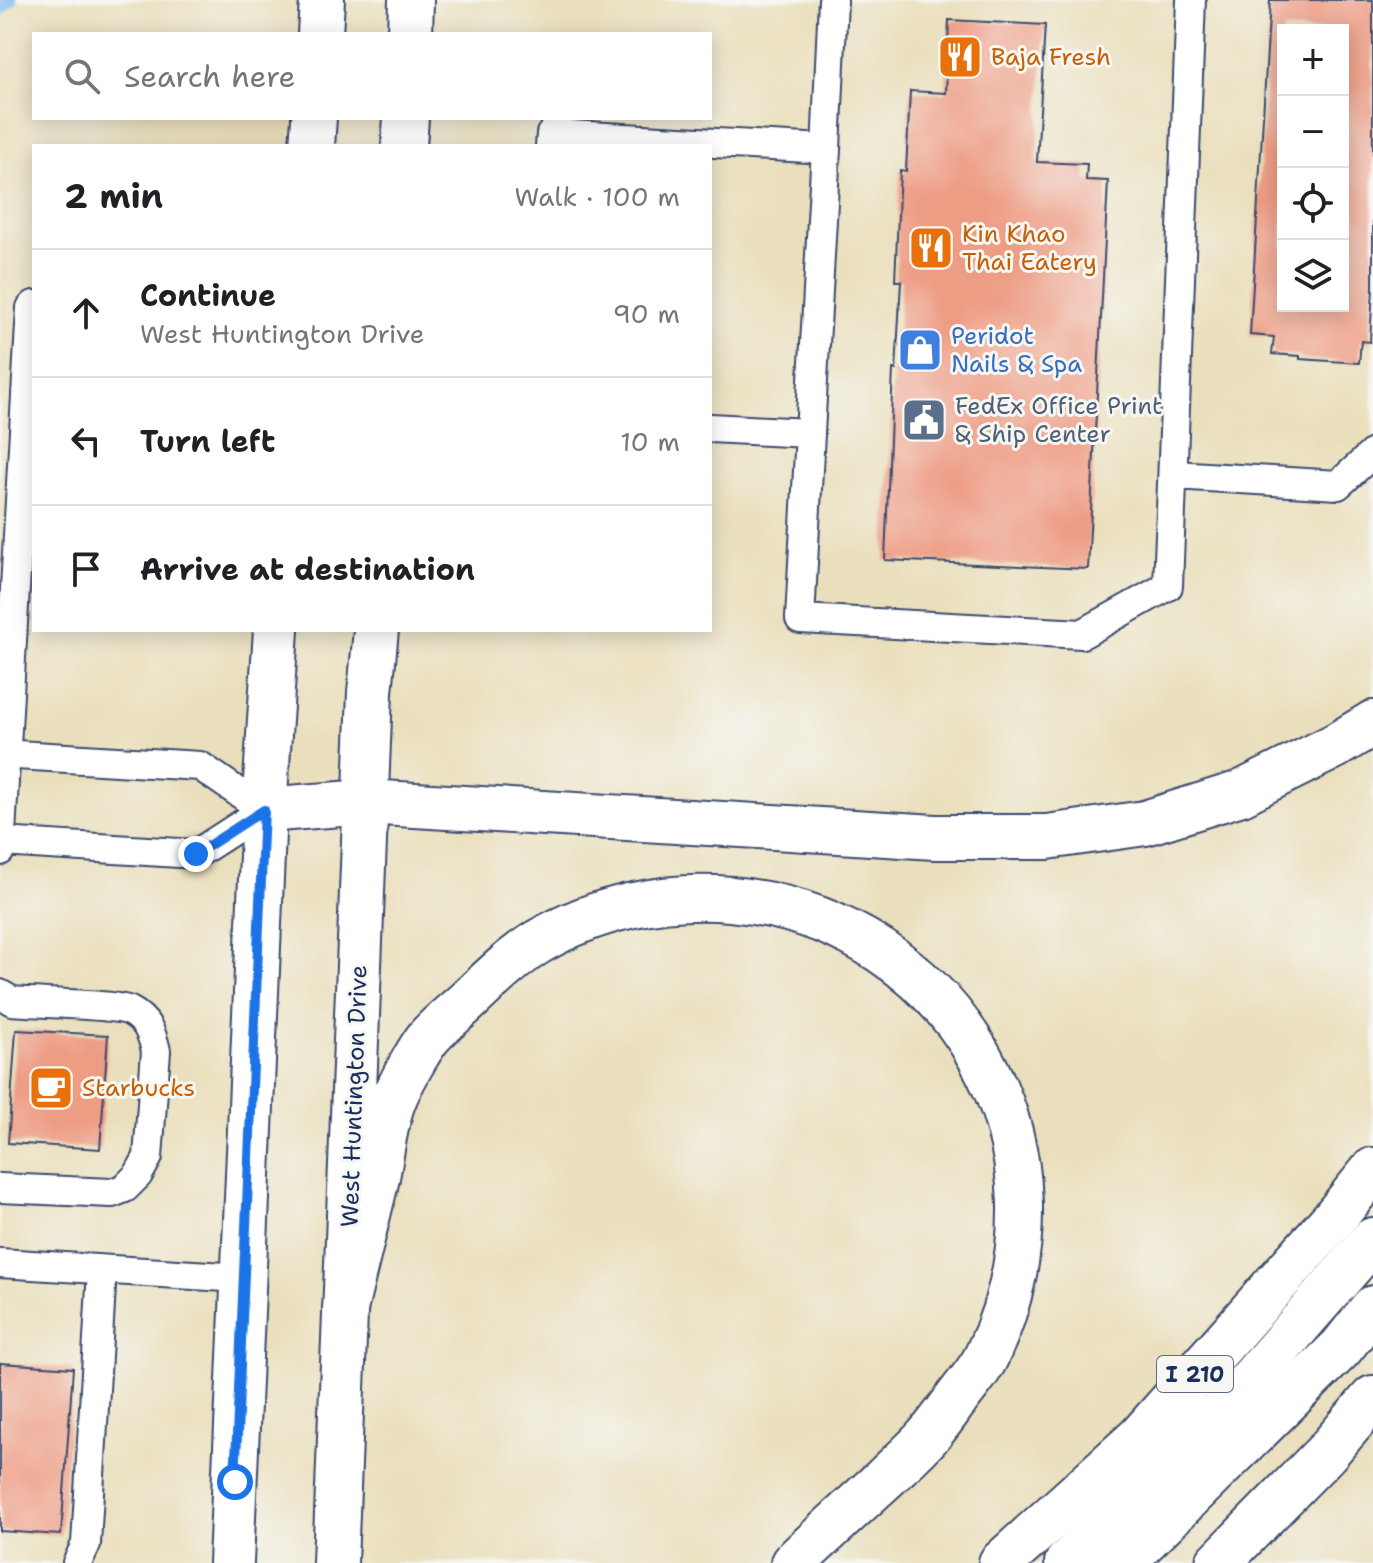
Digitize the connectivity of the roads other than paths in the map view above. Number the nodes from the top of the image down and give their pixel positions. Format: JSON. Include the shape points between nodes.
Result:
{"nodes":[{"id":1,"x":322,"y":0,"type":"edge"},
{"id":2,"x":411,"y":0,"type":"edge"},
{"id":3,"x":833,"y":0,"type":"edge"},
{"id":4,"x":1191,"y":0,"type":"edge"},
{"id":5,"x":320,"y":32,"type":"edge"},
{"id":6,"x":410,"y":32,"type":"edge"},
{"id":7,"x":314,"y":120,"type":"edge"},
{"id":8,"x":406,"y":120,"type":"edge"},
{"id":9,"x":312,"y":144,"type":"edge"},
{"id":10,"x":404,"y":144,"type":"edge"},
{"id":11,"x":550,"y":144,"type":"edge"},
{"id":12,"x":826,"y":149,"type":"junction"},
{"id":13,"x":32,"y":307,"type":"edge"},
{"id":14,"x":712,"y":428,"type":"edge"},
{"id":15,"x":810,"y":433,"type":"junction"},
{"id":16,"x":1373,"y":453,"type":"edge"},
{"id":17,"x":1174,"y":475,"type":"junction"},
{"id":18,"x":276,"y":632,"type":"edge"},
{"id":19,"x":376,"y":632,"type":"edge"},
{"id":20,"x":1373,"y":723,"type":"edge"},
{"id":21,"x":3,"y":754,"type":"edge"},
{"id":22,"x":366,"y":802,"type":"junction"},
{"id":23,"x":264,"y":810,"type":"junction"},
{"id":24,"x":1,"y":842,"type":"edge"},
{"id":25,"x":0,"y":851,"type":"edge"},
{"id":26,"x":0,"y":994,"type":"edge"},
{"id":27,"x":1373,"y":1170,"type":"edge"},
{"id":28,"x":0,"y":1188,"type":"edge"},
{"id":29,"x":1373,"y":1240,"type":"edge"},
{"id":30,"x":0,"y":1263,"type":"edge"},
{"id":31,"x":102,"y":1270,"type":"junction"},
{"id":32,"x":242,"y":1278,"type":"junction"},
{"id":33,"x":1373,"y":1308,"type":"edge"},
{"id":34,"x":345,"y":1309,"type":"junction"},
{"id":35,"x":1373,"y":1398,"type":"edge"},
{"id":36,"x":77,"y":1563,"type":"edge"},
{"id":37,"x":231,"y":1563,"type":"edge"},
{"id":38,"x":335,"y":1563,"type":"edge"},
{"id":39,"x":793,"y":1563,"type":"edge"},
{"id":40,"x":1001,"y":1563,"type":"edge"},
{"id":41,"x":1067,"y":1563,"type":"edge"},
{"id":42,"x":1122,"y":1563,"type":"edge"},
{"id":43,"x":1218,"y":1563,"type":"edge"}],
"edges":[{"from":1,"to":5,"type":"main road"},
{"from":2,"to":6,"type":"main road"},
{"from":3,"to":12,"type":"lane"},
{"from":4,"to":17,"type":"lane"},
{"from":7,"to":9,"type":"main road"},
{"from":8,"to":10,"type":"main road"},
{"from":11,"to":12,"type":"lane","via":[[551,134]]},
{"from":12,"to":15,"type":"lane"},
{"from":13,"to":21,"type":"lane"},
{"from":14,"to":15,"type":"lane"},
{"from":15,"to":17,"type":"lane","via":[[800,619],[1082,634],[1168,586]]},
{"from":16,"to":17,"type":"lane","via":[[1338,485]]},
{"from":18,"to":23,"type":"main road"},
{"from":19,"to":22,"type":"main road","name":"West Huntington Drive"},
{"from":20,"to":22,"type":"main road","via":[[1241,793],[1145,823],[1047,837],[935,837]]},
{"from":21,"to":23,"type":"lane","via":[[200,766]]},
{"from":21,"to":24,"type":"lane"},
{"from":22,"to":23,"type":"main road"},
{"from":22,"to":34,"type":"main road","name":"West Huntington Drive"},
{"from":23,"to":24,"type":"lane","via":[[196,854]]},
{"from":23,"to":32,"type":"main road"},
{"from":24,"to":25,"type":"lane"},
{"from":26,"to":28,"type":"lane","via":[[12,1001],[126,1009],[153,1034],[156,1051],[148,1157],[125,1188],[112,1193]]},
{"from":27,"to":40,"type":"main road","number":"I 210","via":[[1140,1437]]},
{"from":29,"to":41,"type":"main road","via":[[1235,1398]]},
{"from":30,"to":31,"type":"lane"},
{"from":31,"to":32,"type":"lane"},
{"from":31,"to":36,"type":"lane","via":[[86,1544]]},
{"from":32,"to":37,"type":"main road"},
{"from":33,"to":42,"type":"main road","via":[[1341,1348]]},
{"from":34,"to":38,"type":"main road","name":"West Huntington Drive"},
{"from":34,"to":39,"type":"main road","via":[[393,1100],[428,1038],[499,971],[581,921],[673,897],[768,903],[859,936],[899,962],[936,996],[991,1076],[1018,1169],[1017,1267],[986,1359],[927,1438]]},
{"from":35,"to":43,"type":"main road"}]}
